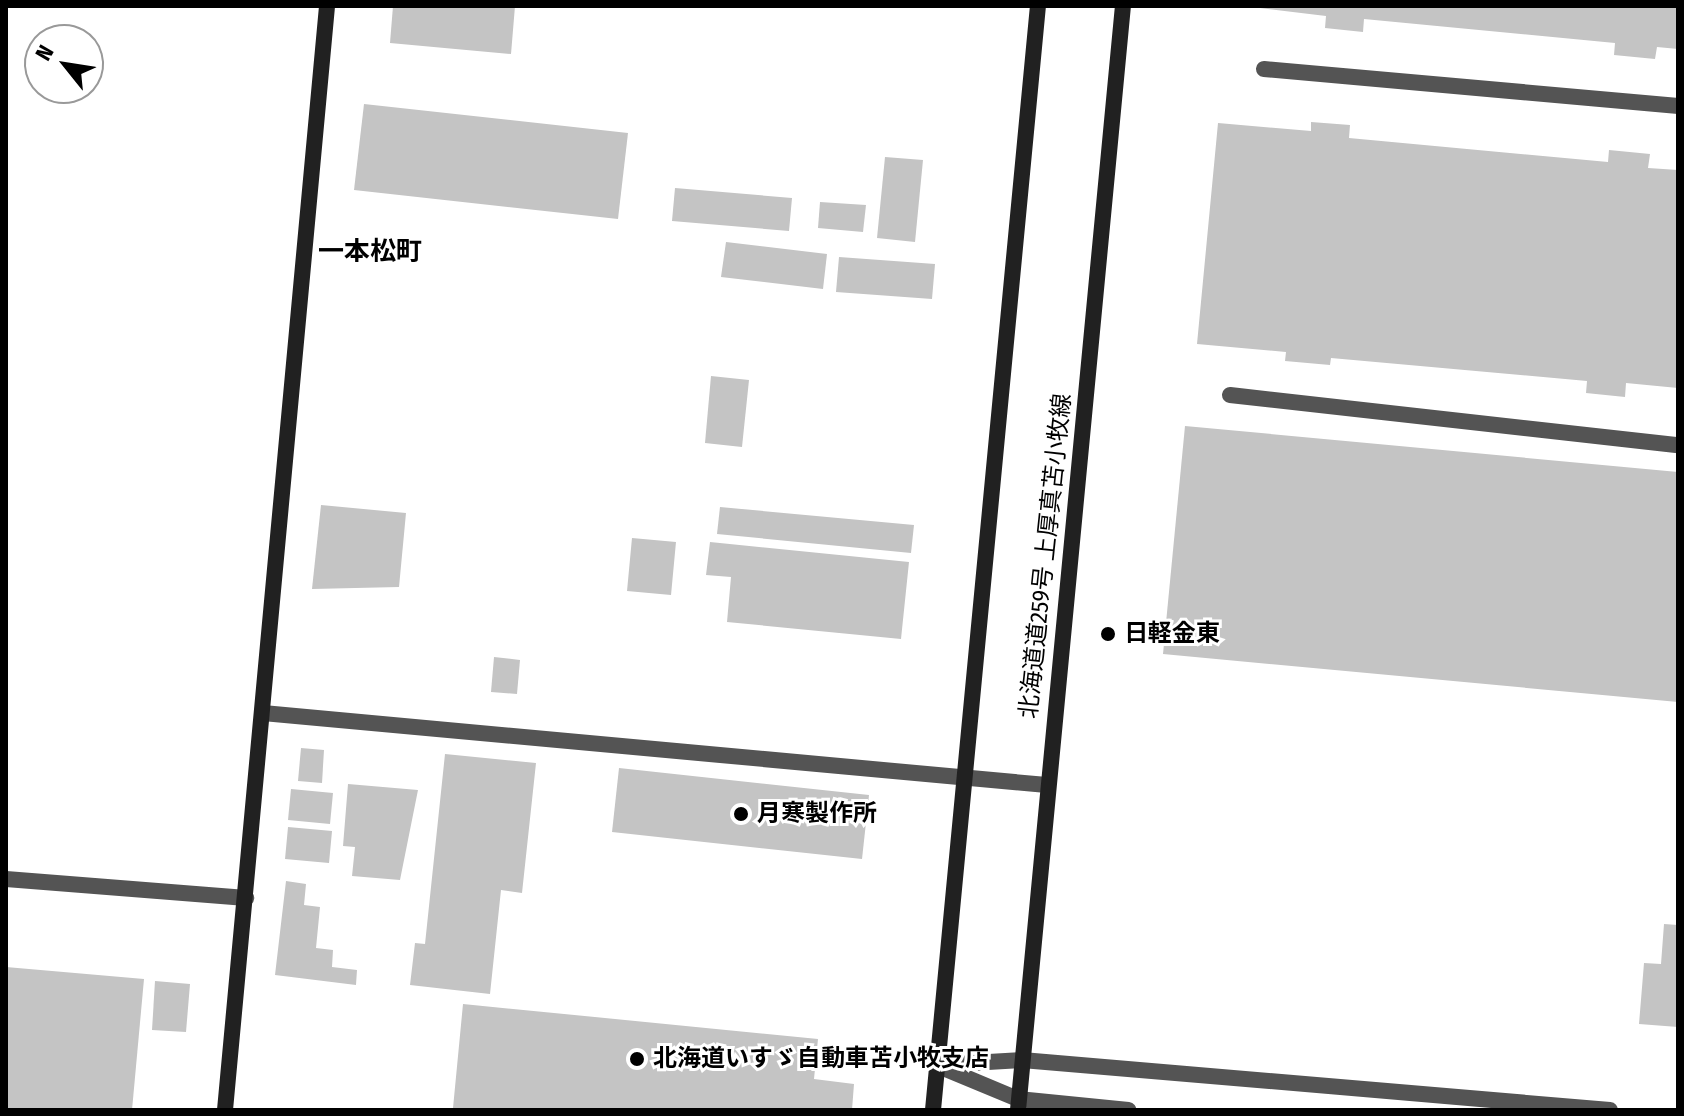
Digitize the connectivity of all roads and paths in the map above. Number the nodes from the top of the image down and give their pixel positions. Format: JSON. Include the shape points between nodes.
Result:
{"nodes":[{"id":1,"x":327,"y":6,"type":"edge"},
{"id":2,"x":1038,"y":6,"type":"edge"},
{"id":3,"x":1123,"y":6,"type":"edge"},
{"id":4,"x":1264,"y":69,"type":"dead end"},
{"id":5,"x":1678,"y":106,"type":"edge"},
{"id":6,"x":1230,"y":395,"type":"dead end"},
{"id":7,"x":1678,"y":445,"type":"edge"},
{"id":8,"x":263,"y":713,"type":"junction"},
{"id":9,"x":966,"y":778,"type":"junction"},
{"id":10,"x":1047,"y":785,"type":"junction"},
{"id":11,"x":6,"y":879,"type":"edge"},
{"id":12,"x":246,"y":898,"type":"junction"},
{"id":13,"x":1022,"y":1060,"type":"junction"},
{"id":14,"x":937,"y":1065,"type":"junction"},
{"id":15,"x":1018,"y":1105,"type":"edge"},
{"id":16,"x":225,"y":1110,"type":"edge"},
{"id":17,"x":933,"y":1110,"type":"edge"},
{"id":18,"x":1128,"y":1110,"type":"edge"},
{"id":19,"x":1610,"y":1110,"type":"edge"}],
"edges":[{"from":1,"to":8,"type":"main road"},
{"from":2,"to":9,"type":"main road"},
{"from":3,"to":10,"type":"main road","name":"北海道道259号 上厚真苫小牧線"},
{"from":4,"to":5,"type":"street"},
{"from":6,"to":7,"type":"street"},
{"from":8,"to":9,"type":"street"},
{"from":8,"to":12,"type":"main road"},
{"from":9,"to":10,"type":"street"},
{"from":9,"to":14,"type":"main road"},
{"from":10,"to":13,"type":"main road","name":"北海道道259号 上厚真苫小牧線"},
{"from":11,"to":12,"type":"street"},
{"from":12,"to":16,"type":"main road"},
{"from":13,"to":14,"type":"street"},
{"from":13,"to":15,"type":"main road","name":"北海道道259号 上厚真苫小牧線"},
{"from":13,"to":19,"type":"street"},
{"from":14,"to":15,"type":"street"},
{"from":14,"to":17,"type":"main road"},
{"from":15,"to":18,"type":"street"}]}
